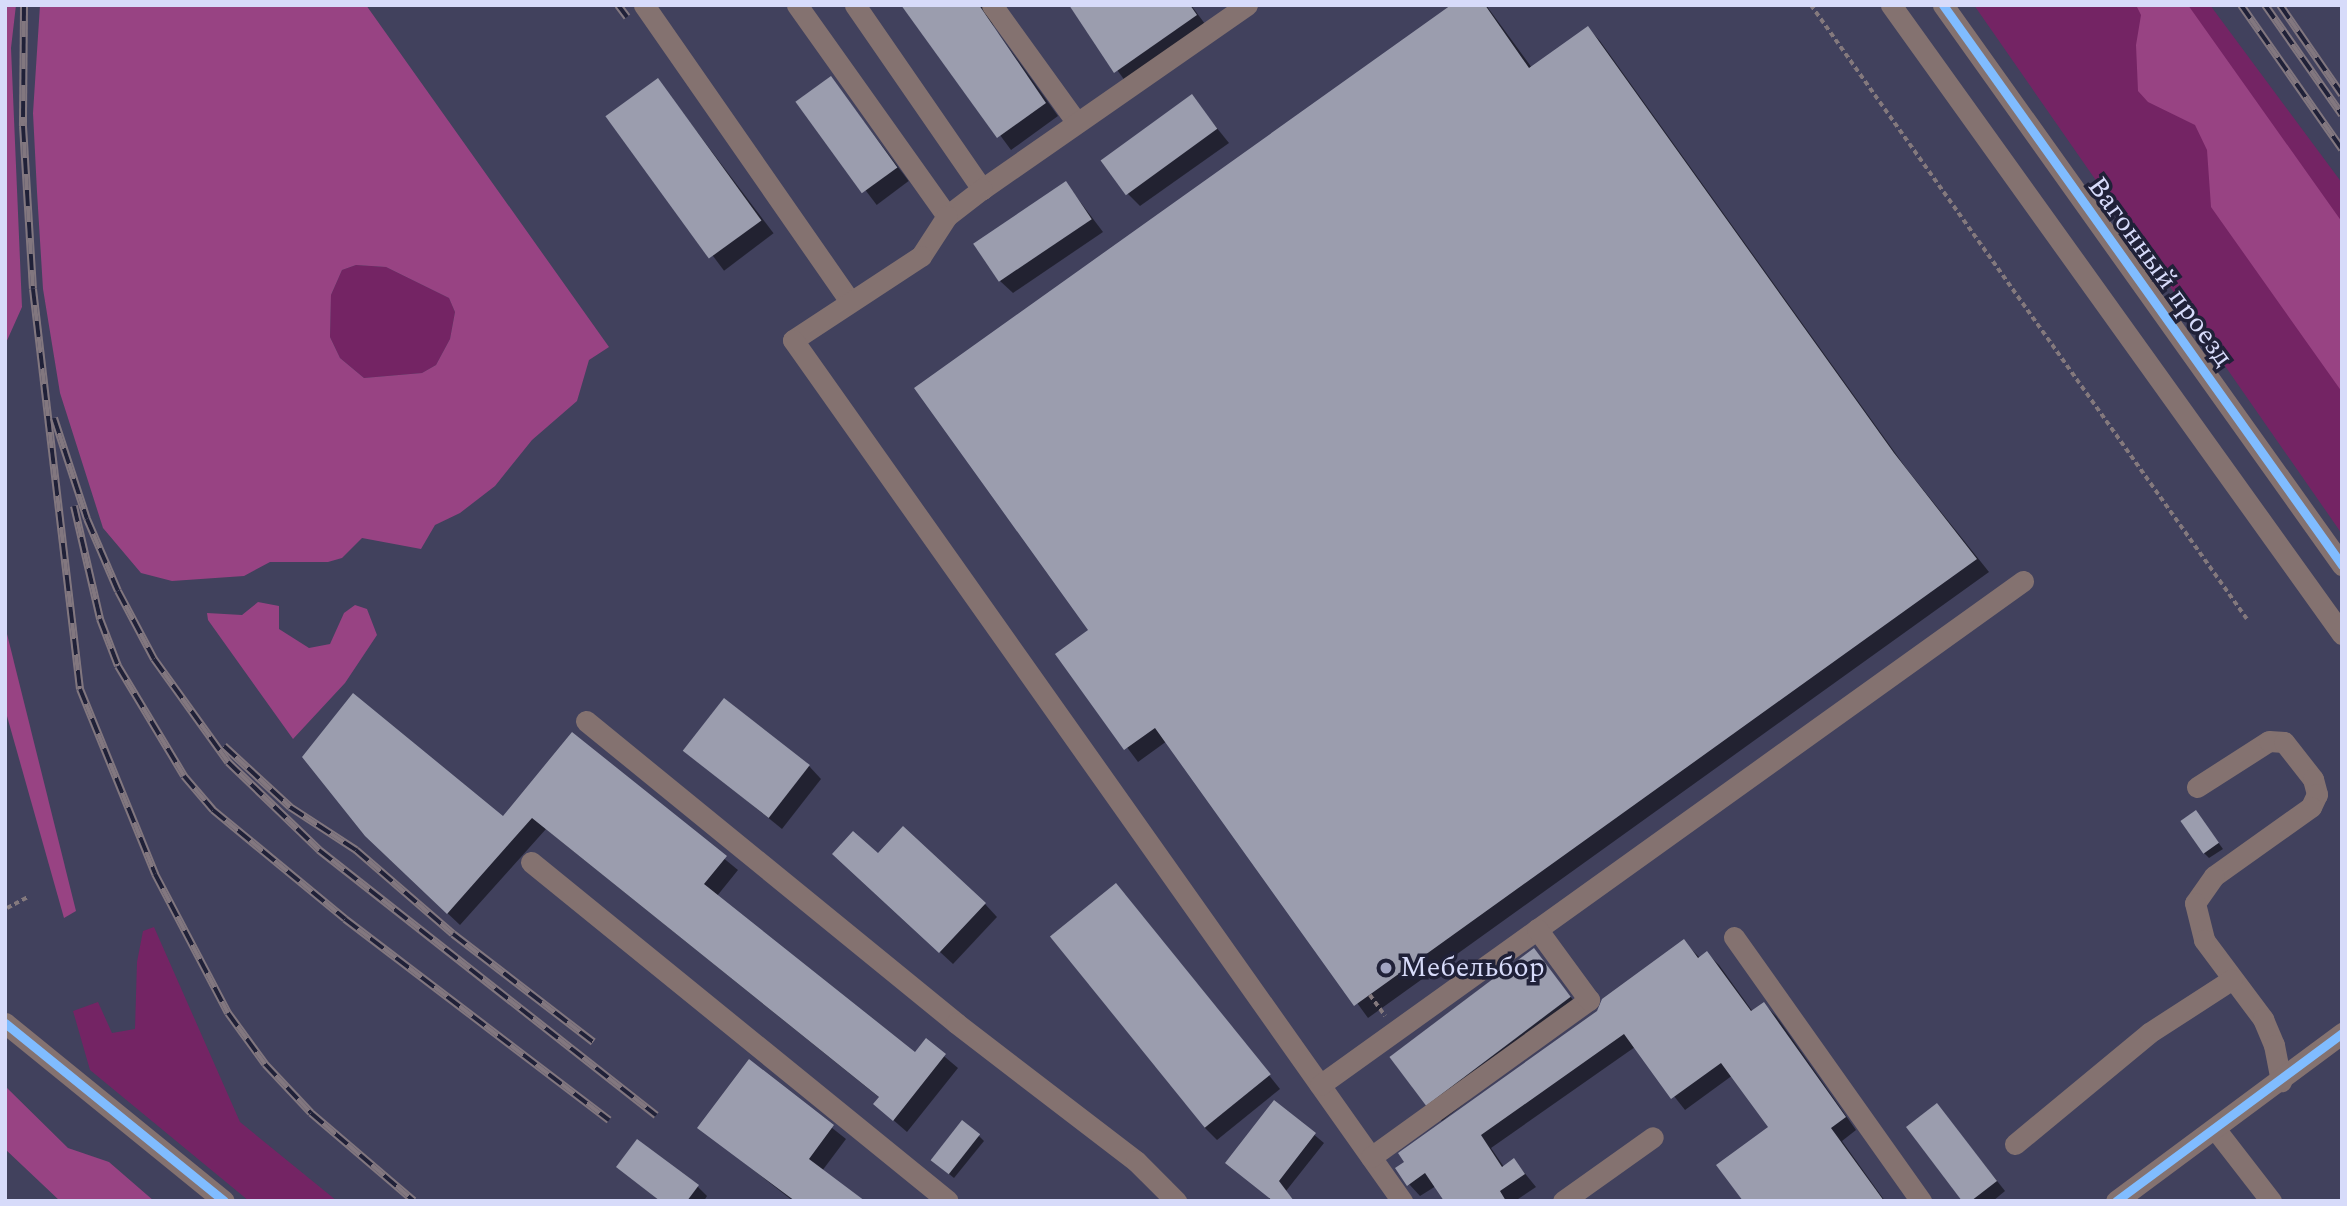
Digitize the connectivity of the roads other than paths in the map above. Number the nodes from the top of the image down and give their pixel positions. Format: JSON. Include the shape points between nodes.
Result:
{"nodes":[{"id":1,"x":644,"y":5,"type":"edge"},
{"id":2,"x":797,"y":5,"type":"edge"},
{"id":3,"x":855,"y":5,"type":"edge"},
{"id":4,"x":992,"y":5,"type":"edge"},
{"id":5,"x":1247,"y":5,"type":"edge"},
{"id":6,"x":1891,"y":5,"type":"edge"},
{"id":7,"x":1943,"y":5,"type":"edge"},
{"id":8,"x":1077,"y":123,"type":"junction"},
{"id":9,"x":982,"y":189,"type":"junction"},
{"id":10,"x":947,"y":216,"type":"junction"},
{"id":11,"x":849,"y":300,"type":"junction"},
{"id":12,"x":2342,"y":565,"type":"edge"},
{"id":13,"x":2023,"y":581,"type":"dead end"},
{"id":14,"x":2342,"y":634,"type":"edge"},
{"id":15,"x":586,"y":721,"type":"dead end"},
{"id":16,"x":2197,"y":787,"type":"dead end"},
{"id":17,"x":531,"y":862,"type":"dead end"},
{"id":18,"x":1537,"y":929,"type":"junction"},
{"id":19,"x":1734,"y":937,"type":"dead end"},
{"id":20,"x":2231,"y":980,"type":"junction"},
{"id":21,"x":5,"y":1023,"type":"edge"},
{"id":22,"x":2342,"y":1033,"type":"edge"},
{"id":23,"x":2281,"y":1081,"type":"junction"},
{"id":24,"x":1320,"y":1085,"type":"junction"},
{"id":25,"x":2216,"y":1130,"type":"junction"},
{"id":26,"x":1653,"y":1137,"type":"dead end"},
{"id":27,"x":2015,"y":1144,"type":"dead end"},
{"id":28,"x":1371,"y":1157,"type":"junction"},
{"id":29,"x":224,"y":1201,"type":"edge"},
{"id":30,"x":948,"y":1201,"type":"edge"},
{"id":31,"x":1176,"y":1201,"type":"edge"},
{"id":32,"x":1402,"y":1201,"type":"edge"},
{"id":33,"x":1563,"y":1201,"type":"edge"},
{"id":34,"x":1921,"y":1201,"type":"edge"},
{"id":35,"x":2116,"y":1201,"type":"edge"},
{"id":36,"x":2271,"y":1201,"type":"edge"}],
"edges":[{"from":1,"to":11,"type":"street"},
{"from":2,"to":10,"type":"street"},
{"from":3,"to":9,"type":"street"},
{"from":4,"to":8,"type":"street"},
{"from":5,"to":8,"type":"street"},
{"from":6,"to":14,"type":"street"},
{"from":7,"to":12,"type":"street","name":"Вагонный проезд"},
{"from":8,"to":9,"type":"street"},
{"from":9,"to":10,"type":"street"},
{"from":10,"to":11,"type":"street","via":[[921,256]]},
{"from":11,"to":24,"type":"street","via":[[793,340]]},
{"from":13,"to":18,"type":"street"},
{"from":15,"to":31,"type":"street","via":[[946,1015],[1136,1161]]},
{"from":16,"to":20,"type":"street","via":[[2269,741],[2284,742],[2302,762],[2317,794],[2311,807],[2214,876],[2198,896],[2200,929]]},
{"from":17,"to":30,"type":"street"},
{"from":18,"to":24,"type":"street"},
{"from":18,"to":28,"type":"street","via":[[1589,1000]]},
{"from":19,"to":34,"type":"street"},
{"from":20,"to":23,"type":"street","via":[[2263,1019]]},
{"from":20,"to":27,"type":"street","via":[[2149,1033]]},
{"from":21,"to":29,"type":"street"},
{"from":22,"to":23,"type":"street"},
{"from":23,"to":25,"type":"street"},
{"from":24,"to":28,"type":"street"},
{"from":25,"to":35,"type":"street"},
{"from":25,"to":36,"type":"street"},
{"from":26,"to":33,"type":"street"},
{"from":28,"to":32,"type":"street"}]}
